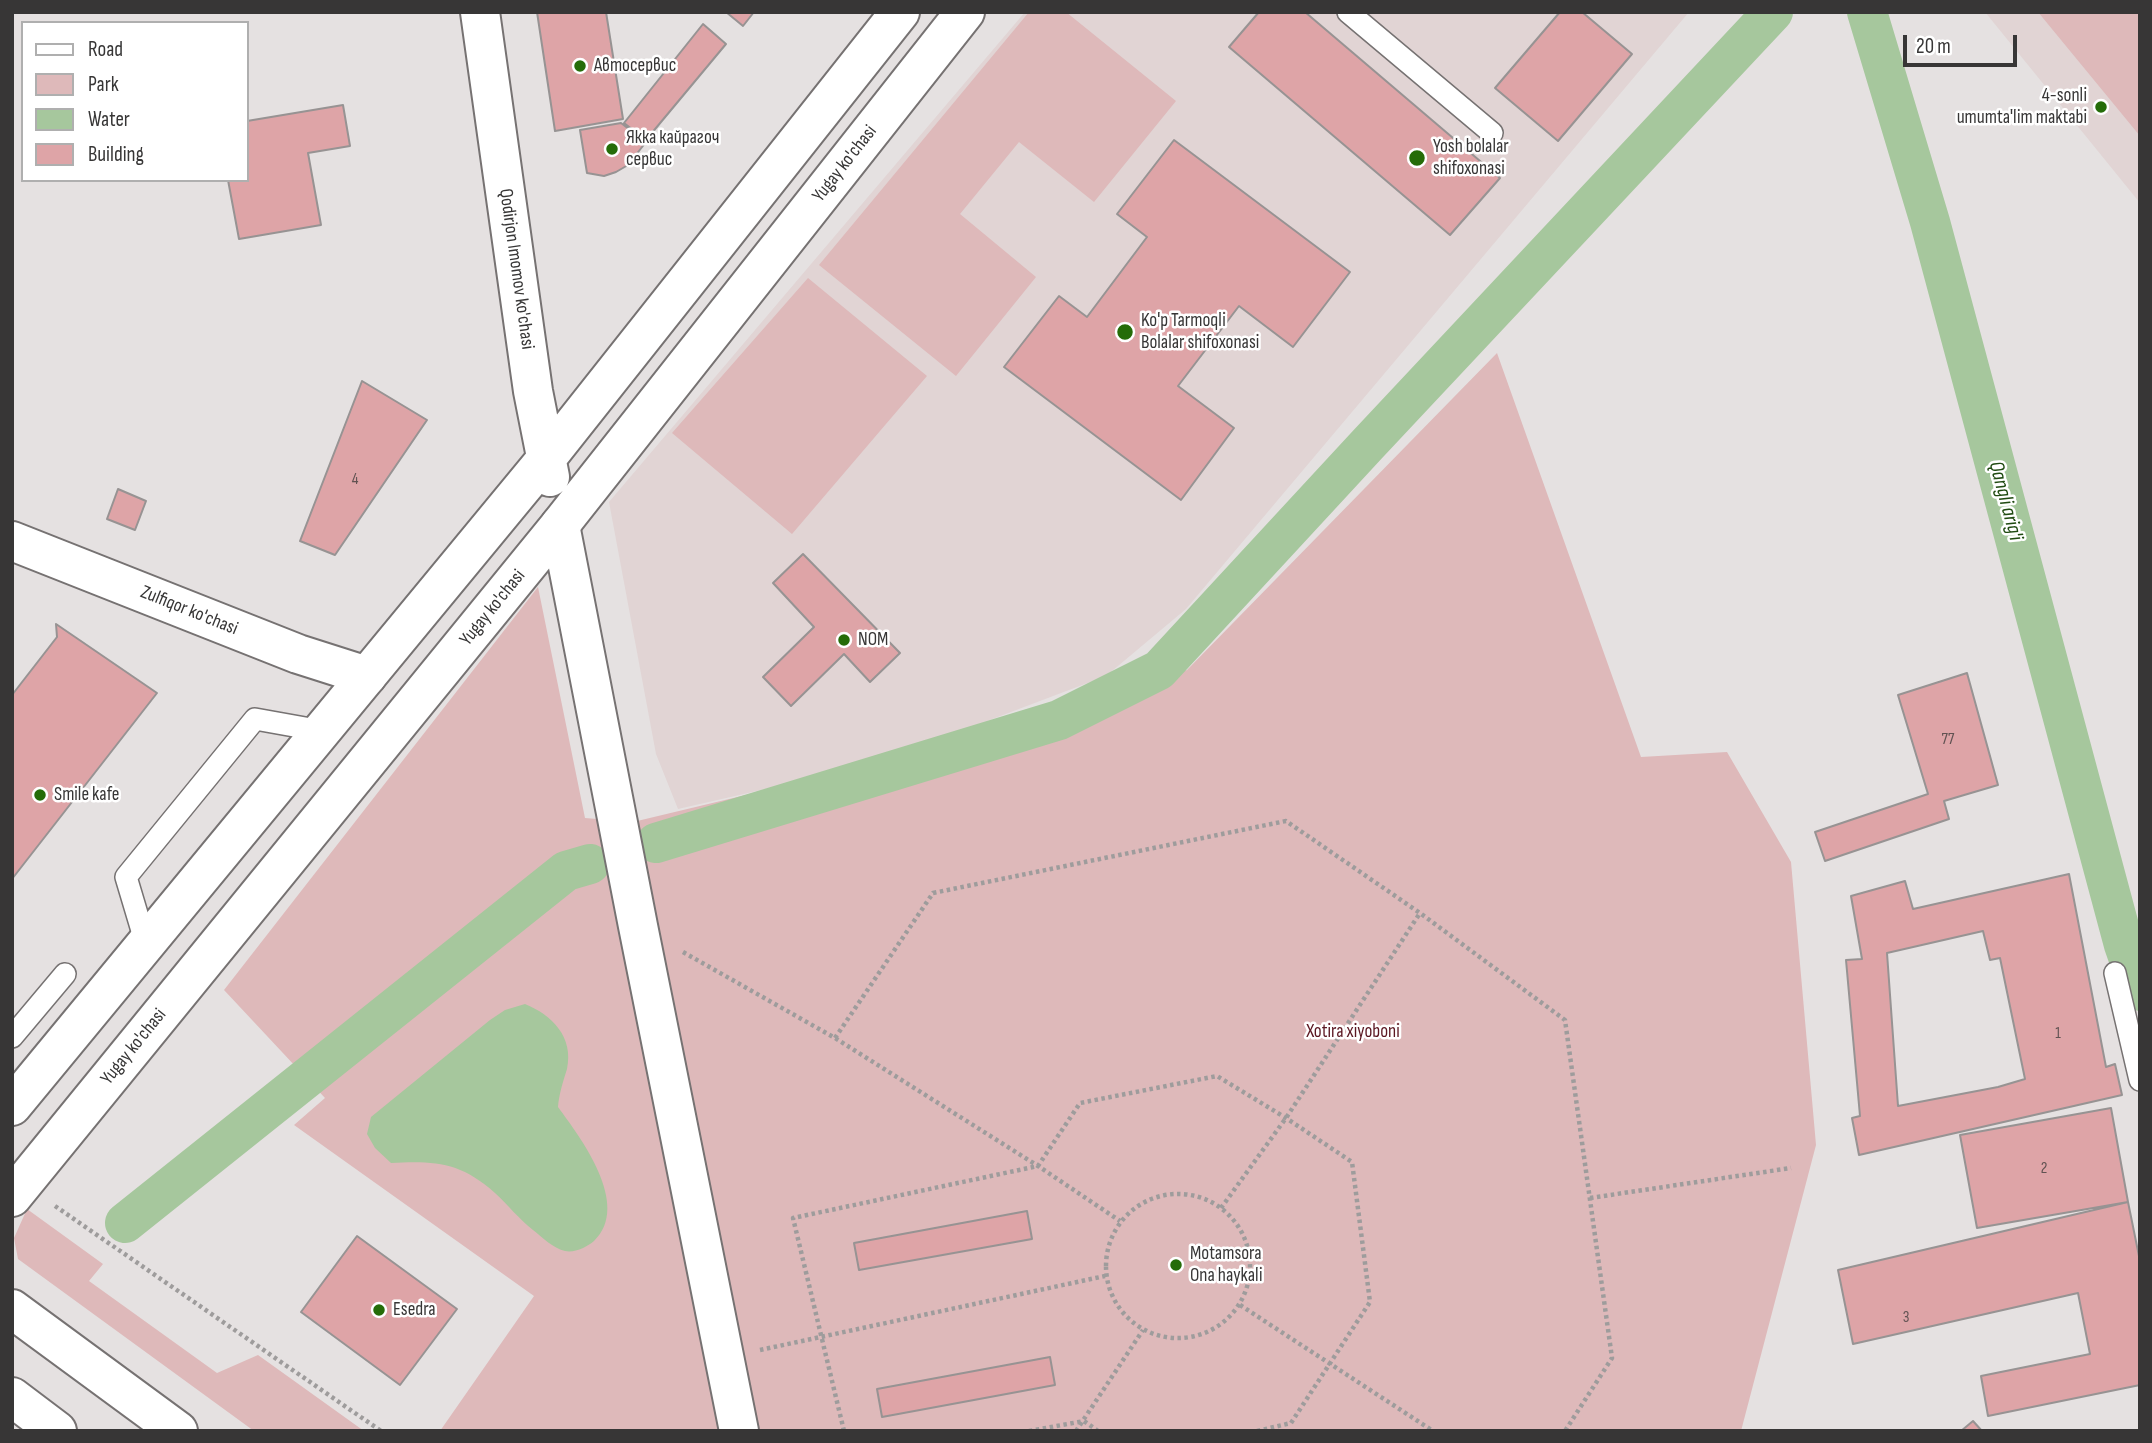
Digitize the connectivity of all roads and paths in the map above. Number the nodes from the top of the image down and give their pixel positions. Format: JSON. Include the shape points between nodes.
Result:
{"nodes":[{"id":1,"x":480,"y":12,"type":"edge"},
{"id":2,"x":900,"y":12,"type":"edge"},
{"id":3,"x":965,"y":12,"type":"edge"},
{"id":4,"x":1348,"y":12,"type":"edge"},
{"id":5,"x":1492,"y":133,"type":"dead end"},
{"id":6,"x":546,"y":459,"type":"junction"},
{"id":7,"x":560,"y":525,"type":"junction"},
{"id":8,"x":12,"y":541,"type":"edge"},
{"id":9,"x":367,"y":676,"type":"junction"},
{"id":10,"x":322,"y":731,"type":"junction"},
{"id":11,"x":1420,"y":913,"type":"junction"},
{"id":12,"x":638,"y":926,"type":"junction"},
{"id":13,"x":146,"y":944,"type":"junction"},
{"id":14,"x":2115,"y":973,"type":"dead end"},
{"id":15,"x":65,"y":974,"type":"dead end"},
{"id":16,"x":12,"y":1037,"type":"edge"},
{"id":17,"x":835,"y":1038,"type":"junction"},
{"id":18,"x":2140,"y":1080,"type":"edge"},
{"id":19,"x":12,"y":1106,"type":"edge"},
{"id":20,"x":1286,"y":1118,"type":"junction"},
{"id":21,"x":1038,"y":1166,"type":"junction"},
{"id":22,"x":1791,"y":1168,"type":"dead end"},
{"id":23,"x":18,"y":1190,"type":"edge"},
{"id":24,"x":1590,"y":1198,"type":"junction"},
{"id":25,"x":1222,"y":1208,"type":"junction"},
{"id":26,"x":1120,"y":1221,"type":"junction"},
{"id":27,"x":1105,"y":1276,"type":"junction"},
{"id":28,"x":1240,"y":1305,"type":"junction"},
{"id":29,"x":12,"y":1309,"type":"edge"},
{"id":30,"x":1143,"y":1330,"type":"junction"},
{"id":31,"x":822,"y":1337,"type":"junction"},
{"id":32,"x":725,"y":1358,"type":"junction"},
{"id":33,"x":12,"y":1397,"type":"edge"},
{"id":34,"x":1084,"y":1421,"type":"junction"},
{"id":35,"x":57,"y":1431,"type":"edge"},
{"id":36,"x":178,"y":1431,"type":"edge"},
{"id":37,"x":381,"y":1431,"type":"edge"},
{"id":38,"x":739,"y":1431,"type":"edge"},
{"id":39,"x":844,"y":1431,"type":"edge"},
{"id":40,"x":1029,"y":1431,"type":"edge"},
{"id":41,"x":1076,"y":1431,"type":"edge"},
{"id":42,"x":1098,"y":1431,"type":"edge"},
{"id":43,"x":1257,"y":1431,"type":"edge"},
{"id":44,"x":1433,"y":1431,"type":"edge"},
{"id":45,"x":1564,"y":1431,"type":"edge"}],
"edges":[{"from":1,"to":6,"type":"main road","name":"Qodirjon Imomov ko'chasi"},
{"from":2,"to":6,"type":"main road"},
{"from":3,"to":7,"type":"main road","name":"Yugay ko'chasi"},
{"from":4,"to":5,"type":"lane"},
{"from":6,"to":7,"type":"main road","name":"Qodirjon Imomov ko'chasi"},
{"from":6,"to":9,"type":"main road"},
{"from":7,"to":12,"type":"main road","name":"Qodirjon Imomov ko'chasi"},
{"from":7,"to":23,"type":"main road","name":"Yugay ko'chasi"},
{"from":8,"to":9,"type":"main road","name":"Zulfiqor ko'chasi","via":[[298,654]]},
{"from":9,"to":10,"type":"main road"},
{"from":10,"to":13,"type":"main road"},
{"from":10,"to":13,"type":"lane","via":[[255,719],[126,877]]},
{"from":11,"to":17,"type":"path","via":[[1286,821],[933,893]]},
{"from":11,"to":20,"type":"path"},
{"from":11,"to":24,"type":"path","via":[[1565,1020]]},
{"from":12,"to":17,"type":"path"},
{"from":12,"to":32,"type":"main road","name":"Qodirjon Imomov ko'chasi"},
{"from":13,"to":19,"type":"main road"},
{"from":14,"to":18,"type":"lane"},
{"from":15,"to":16,"type":"lane"},
{"from":17,"to":21,"type":"path"},
{"from":20,"to":21,"type":"path","via":[[1217,1076],[1080,1103]]},
{"from":20,"to":25,"type":"path"},
{"from":20,"to":43,"type":"path","via":[[1352,1161],[1370,1302],[1291,1423]]},
{"from":21,"to":26,"type":"path"},
{"from":21,"to":31,"type":"path","via":[[793,1219]]},
{"from":22,"to":24,"type":"path"},
{"from":23,"to":37,"type":"path"},
{"from":24,"to":45,"type":"path","via":[[1612,1358]]},
{"from":25,"to":26,"type":"path","via":[[1184,1193],[1149,1199]]},
{"from":25,"to":28,"type":"path","via":[[1243,1233],[1251,1269]]},
{"from":26,"to":27,"type":"path","via":[[1107,1248]]},
{"from":27,"to":30,"type":"path","via":[[1117,1308]]},
{"from":27,"to":31,"type":"path"},
{"from":28,"to":30,"type":"path","via":[[1213,1330],[1178,1339]]},
{"from":28,"to":44,"type":"path"},
{"from":29,"to":36,"type":"main road"},
{"from":30,"to":34,"type":"path"},
{"from":31,"to":32,"type":"path"},
{"from":31,"to":39,"type":"path"},
{"from":32,"to":38,"type":"main road","name":"Qodirjon Imomov ko'chasi"},
{"from":33,"to":35,"type":"main road"},
{"from":34,"to":40,"type":"path"},
{"from":34,"to":41,"type":"path"},
{"from":34,"to":42,"type":"path"}]}
